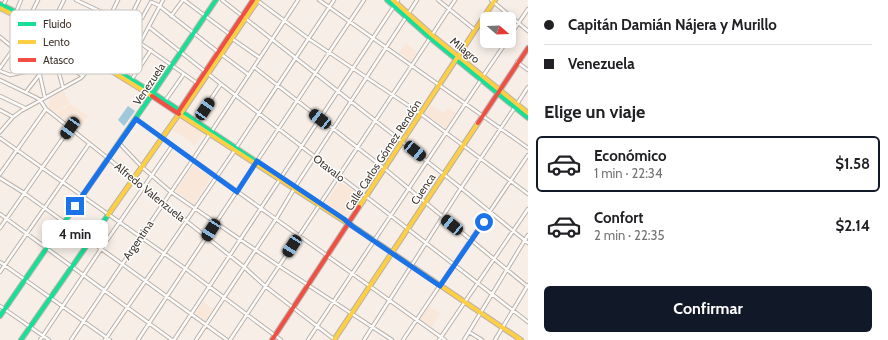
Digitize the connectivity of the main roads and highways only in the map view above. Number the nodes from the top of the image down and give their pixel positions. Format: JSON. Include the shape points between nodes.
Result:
{"nodes":[{"id":1,"x":216,"y":0,"type":"edge"},
{"id":2,"x":256,"y":0,"type":"edge"},
{"id":3,"x":387,"y":0,"type":"edge"},
{"id":4,"x":493,"y":1,"type":"edge"},
{"id":5,"x":395,"y":2,"type":"edge"},
{"id":6,"x":1,"y":6,"type":"edge"},
{"id":7,"x":10,"y":10,"type":"edge"},
{"id":8,"x":11,"y":10,"type":"edge"},
{"id":9,"x":528,"y":48,"type":"edge"},
{"id":10,"x":458,"y":58,"type":"junction"},
{"id":11,"x":206,"y":72,"type":"junction"},
{"id":12,"x":121,"y":74,"type":"edge"},
{"id":13,"x":121,"y":74,"type":"edge"},
{"id":14,"x":499,"y":92,"type":"junction"},
{"id":15,"x":153,"y":95,"type":"junction"},
{"id":16,"x":516,"y":106,"type":"junction"},
{"id":17,"x":180,"y":112,"type":"junction"},
{"id":18,"x":528,"y":113,"type":"edge"},
{"id":19,"x":528,"y":118,"type":"edge"},
{"id":20,"x":211,"y":132,"type":"junction"},
{"id":21,"x":349,"y":224,"type":"junction"},
{"id":22,"x":392,"y":253,"type":"junction"},
{"id":23,"x":0,"y":316,"type":"edge"},
{"id":24,"x":21,"y":340,"type":"edge"},
{"id":25,"x":272,"y":340,"type":"edge"},
{"id":26,"x":335,"y":340,"type":"edge"},
{"id":27,"x":521,"y":340,"type":"edge"}],
"edges":[{"from":1,"to":15,"type":"main road","name":"Venezuela"},
{"from":2,"to":11,"type":"main road"},
{"from":3,"to":5,"type":"main road","name":"Milagro"},
{"from":4,"to":10,"type":"main road","name":"Calle Carlos Gómez Rendón","via":[[477,31]]},
{"from":5,"to":10,"type":"main road","name":"Milagro"},
{"from":6,"to":7,"type":"main road"},
{"from":6,"to":8,"type":"main road"},
{"from":9,"to":14,"type":"main road","name":"Cuenca"},
{"from":10,"to":14,"type":"main road","name":"Milagro"},
{"from":10,"to":21,"type":"main road","name":"Calle Carlos Gómez Rendón"},
{"from":11,"to":17,"type":"main road"},
{"from":11,"to":17,"type":"main road"},
{"from":12,"to":15,"type":"main road"},
{"from":13,"to":15,"type":"main road"},
{"from":14,"to":16,"type":"main road","name":"Milagro"},
{"from":14,"to":22,"type":"main road","name":"Cuenca"},
{"from":15,"to":17,"type":"main road"},
{"from":15,"to":17,"type":"main road"},
{"from":15,"to":23,"type":"main road","name":"Venezuela"},
{"from":16,"to":18,"type":"main road"},
{"from":16,"to":19,"type":"main road"},
{"from":17,"to":20,"type":"main road"},
{"from":17,"to":20,"type":"main road"},
{"from":17,"to":24,"type":"main road"},
{"from":20,"to":21,"type":"main road"},
{"from":21,"to":22,"type":"main road"},
{"from":21,"to":25,"type":"main road","name":"Calle Carlos Gómez Rendón"},
{"from":22,"to":26,"type":"main road","name":"Cuenca"},
{"from":22,"to":27,"type":"main road"}]}
